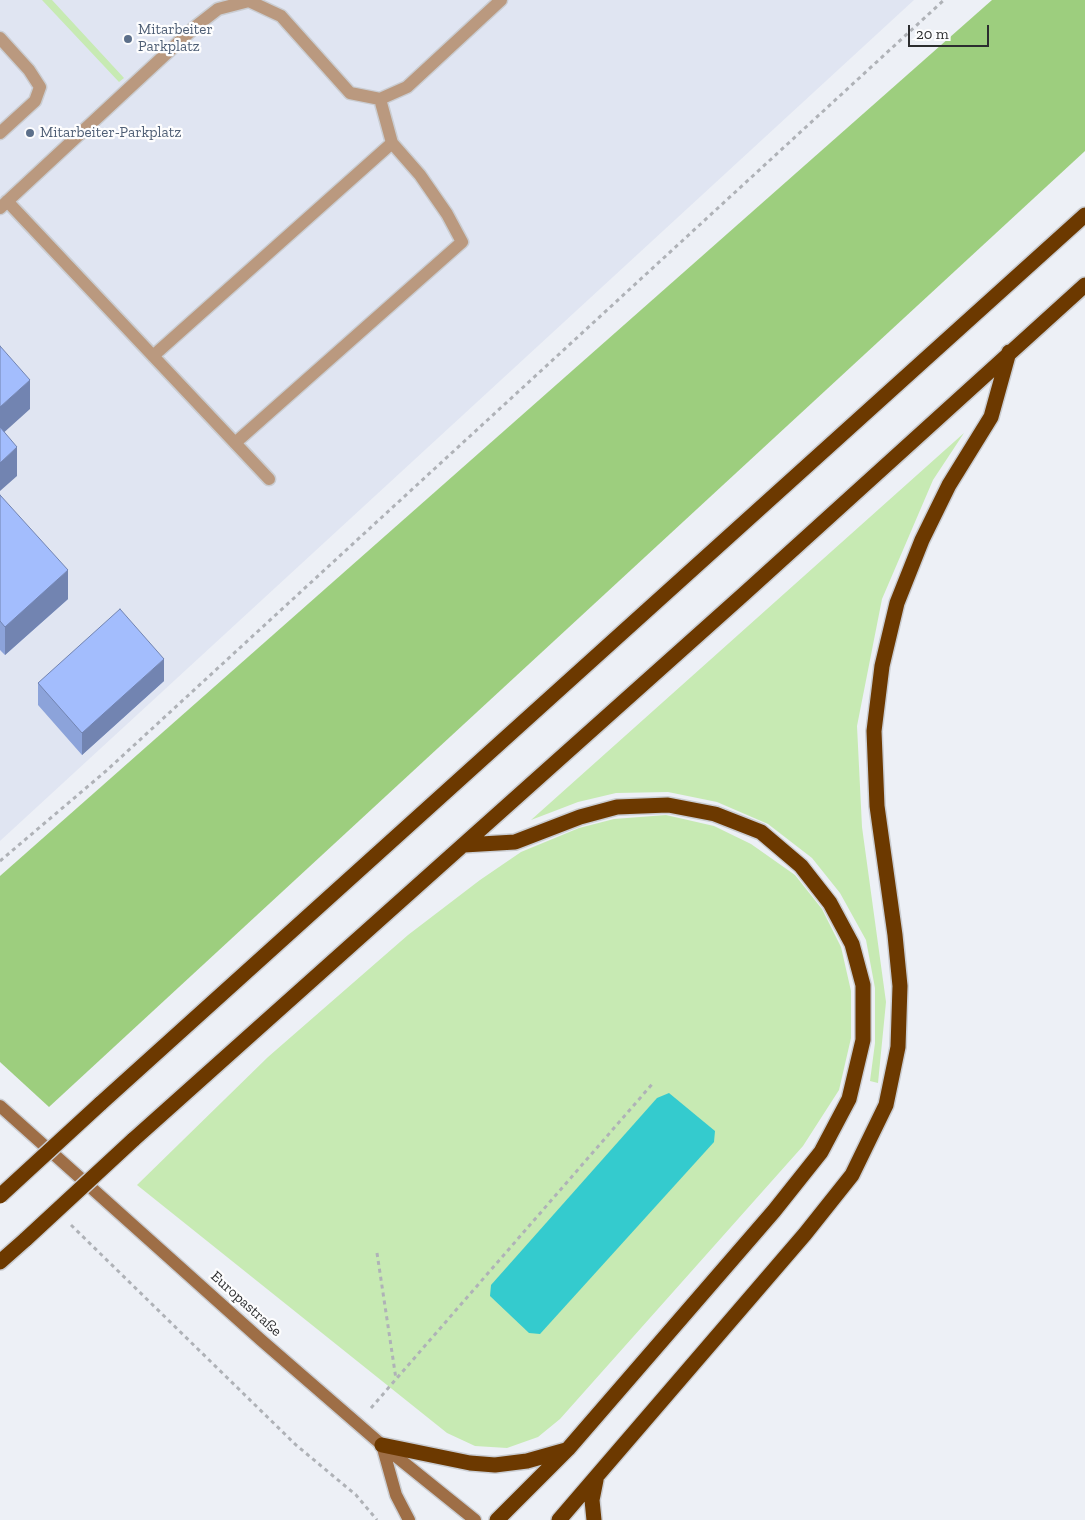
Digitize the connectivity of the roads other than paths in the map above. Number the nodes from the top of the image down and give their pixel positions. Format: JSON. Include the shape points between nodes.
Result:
{"nodes":[{"id":1,"x":501,"y":0,"type":"edge"},
{"id":2,"x":0,"y":38,"type":"edge"},
{"id":3,"x":380,"y":99,"type":"junction"},
{"id":4,"x":0,"y":134,"type":"edge"},
{"id":5,"x":392,"y":143,"type":"junction"},
{"id":6,"x":3,"y":204,"type":"edge"},
{"id":7,"x":1085,"y":215,"type":"edge"},
{"id":8,"x":1085,"y":285,"type":"edge"},
{"id":9,"x":1009,"y":352,"type":"junction"},
{"id":10,"x":152,"y":356,"type":"junction"},
{"id":11,"x":235,"y":443,"type":"junction"},
{"id":12,"x":269,"y":479,"type":"dead end"},
{"id":13,"x":464,"y":845,"type":"junction"},
{"id":14,"x":0,"y":1106,"type":"edge"},
{"id":15,"x":0,"y":1196,"type":"edge"},
{"id":16,"x":0,"y":1262,"type":"edge"},
{"id":17,"x":382,"y":1445,"type":"junction"},
{"id":18,"x":568,"y":1449,"type":"junction"},
{"id":19,"x":597,"y":1478,"type":"junction"},
{"id":20,"x":409,"y":1520,"type":"edge"},
{"id":21,"x":475,"y":1520,"type":"edge"},
{"id":22,"x":497,"y":1520,"type":"edge"},
{"id":23,"x":559,"y":1520,"type":"edge"},
{"id":24,"x":594,"y":1520,"type":"edge"}],
"edges":[{"from":1,"to":3,"type":"lane","via":[[407,87]]},
{"from":2,"to":4,"type":"lane","via":[[40,87],[35,100]]},
{"from":3,"to":5,"type":"lane"},
{"from":3,"to":6,"type":"lane","via":[[350,93],[281,16],[249,1],[218,8]]},
{"from":5,"to":10,"type":"lane"},
{"from":5,"to":11,"type":"lane","via":[[426,183],[462,242]]},
{"from":6,"to":10,"type":"lane"},
{"from":7,"to":15,"type":"highway","bridge":true},
{"from":8,"to":9,"type":"highway"},
{"from":9,"to":13,"type":"highway"},
{"from":9,"to":19,"type":"highway","via":[[991,417],[949,485],[922,540],[897,603],[882,666],[874,731],[877,806],[900,986],[898,1047],[886,1105],[852,1175],[806,1234]]},
{"from":10,"to":11,"type":"lane"},
{"from":11,"to":12,"type":"lane"},
{"from":13,"to":16,"type":"highway","bridge":true},
{"from":13,"to":18,"type":"highway","via":[[515,842],[580,817],[617,807],[668,805],[715,814],[761,832],[801,866],[830,903],[852,944],[863,985],[862,1040],[849,1099],[821,1152]]},
{"from":14,"to":17,"type":"main road","name":"Europastraße"},
{"from":17,"to":18,"type":"highway","via":[[495,1465],[527,1461]]},
{"from":17,"to":20,"type":"main road","via":[[396,1494]]},
{"from":17,"to":21,"type":"main road","name":"Europastraße"},
{"from":18,"to":22,"type":"highway"},
{"from":19,"to":23,"type":"highway"},
{"from":19,"to":24,"type":"highway","via":[[592,1500]]}]}
